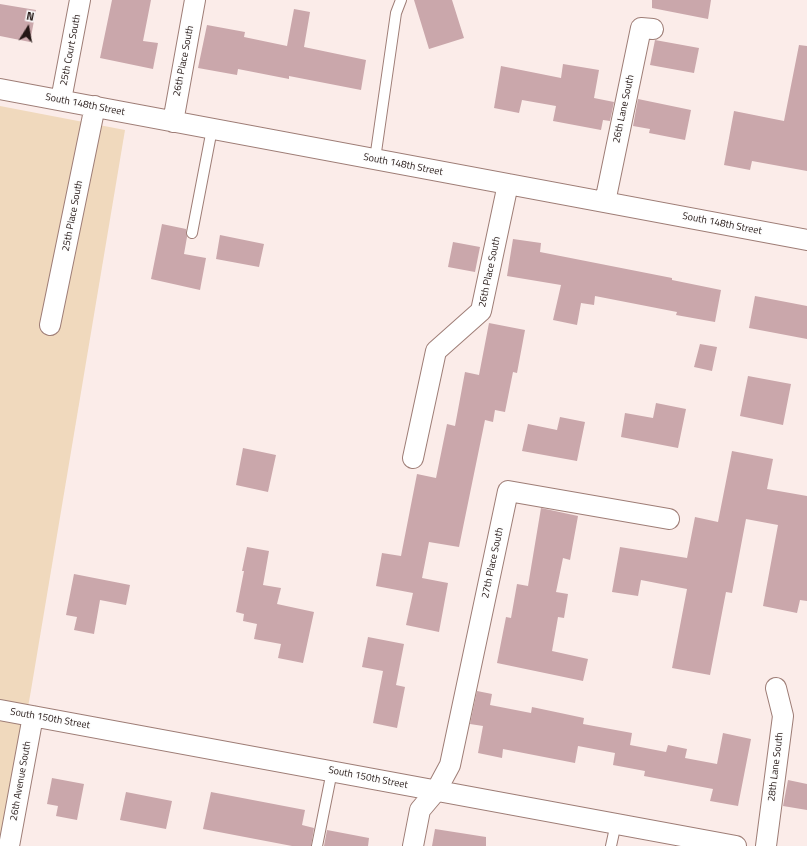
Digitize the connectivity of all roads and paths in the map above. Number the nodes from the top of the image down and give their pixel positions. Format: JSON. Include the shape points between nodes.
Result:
{"nodes":[{"id":1,"x":80,"y":0,"type":"edge"},
{"id":2,"x":195,"y":0,"type":"edge"},
{"id":3,"x":401,"y":0,"type":"edge"},
{"id":4,"x":653,"y":29,"type":"dead end"},
{"id":5,"x":0,"y":89,"type":"edge"},
{"id":6,"x":61,"y":100,"type":"junction"},
{"id":7,"x":95,"y":106,"type":"junction"},
{"id":8,"x":172,"y":122,"type":"junction"},
{"id":9,"x":212,"y":130,"type":"junction"},
{"id":10,"x":375,"y":160,"type":"junction"},
{"id":11,"x":508,"y":184,"type":"junction"},
{"id":12,"x":605,"y":202,"type":"junction"},
{"id":13,"x":192,"y":233,"type":"dead end"},
{"id":14,"x":807,"y":240,"type":"edge"},
{"id":15,"x":50,"y":325,"type":"dead end"},
{"id":16,"x":412,"y":458,"type":"dead end"},
{"id":17,"x":669,"y":519,"type":"dead end"},
{"id":18,"x":776,"y":688,"type":"dead end"},
{"id":19,"x":0,"y":710,"type":"edge"},
{"id":20,"x":33,"y":716,"type":"junction"},
{"id":21,"x":332,"y":771,"type":"junction"},
{"id":22,"x":436,"y":791,"type":"junction"},
{"id":23,"x":616,"y":823,"type":"junction"},
{"id":24,"x":9,"y":846,"type":"edge"},
{"id":25,"x":317,"y":846,"type":"edge"},
{"id":26,"x":413,"y":846,"type":"edge"},
{"id":27,"x":611,"y":846,"type":"edge"},
{"id":28,"x":731,"y":846,"type":"edge"},
{"id":29,"x":766,"y":846,"type":"edge"}],
"edges":[{"from":1,"to":6,"type":"street","name":"25th Court South"},
{"from":2,"to":8,"type":"street","name":"26th Place South"},
{"from":3,"to":10,"type":"lane","via":[[396,13]]},
{"from":4,"to":12,"type":"street","name":"26th Lane South","via":[[641,28]]},
{"from":5,"to":6,"type":"street","name":"South 148th Street"},
{"from":6,"to":7,"type":"street","name":"South 148th Street"},
{"from":7,"to":8,"type":"street","name":"South 148th Street"},
{"from":7,"to":15,"type":"street","name":"25th Place South"},
{"from":8,"to":9,"type":"street","name":"South 148th Street"},
{"from":9,"to":10,"type":"street","name":"South 148th Street"},
{"from":9,"to":13,"type":"lane"},
{"from":10,"to":11,"type":"street","name":"South 148th Street"},
{"from":11,"to":12,"type":"street","name":"South 148th Street"},
{"from":11,"to":16,"type":"street","name":"26th Place South","via":[[481,311],[436,351]]},
{"from":12,"to":14,"type":"street","name":"South 148th Street"},
{"from":17,"to":22,"type":"street","name":"27th Place South","via":[[508,491],[450,765]]},
{"from":18,"to":29,"type":"street","name":"28th Lane South","via":[[783,716]]},
{"from":19,"to":20,"type":"street","name":"South 150th Street"},
{"from":20,"to":21,"type":"street","name":"South 150th Street"},
{"from":20,"to":24,"type":"street","name":"26th Avenue South"},
{"from":21,"to":22,"type":"street","name":"South 150th Street"},
{"from":21,"to":25,"type":"lane"},
{"from":22,"to":23,"type":"street","name":"South 150th Street"},
{"from":22,"to":26,"type":"street","via":[[420,810]]},
{"from":23,"to":27,"type":"lane"},
{"from":23,"to":28,"type":"street","name":"South 150th Street"}]}
